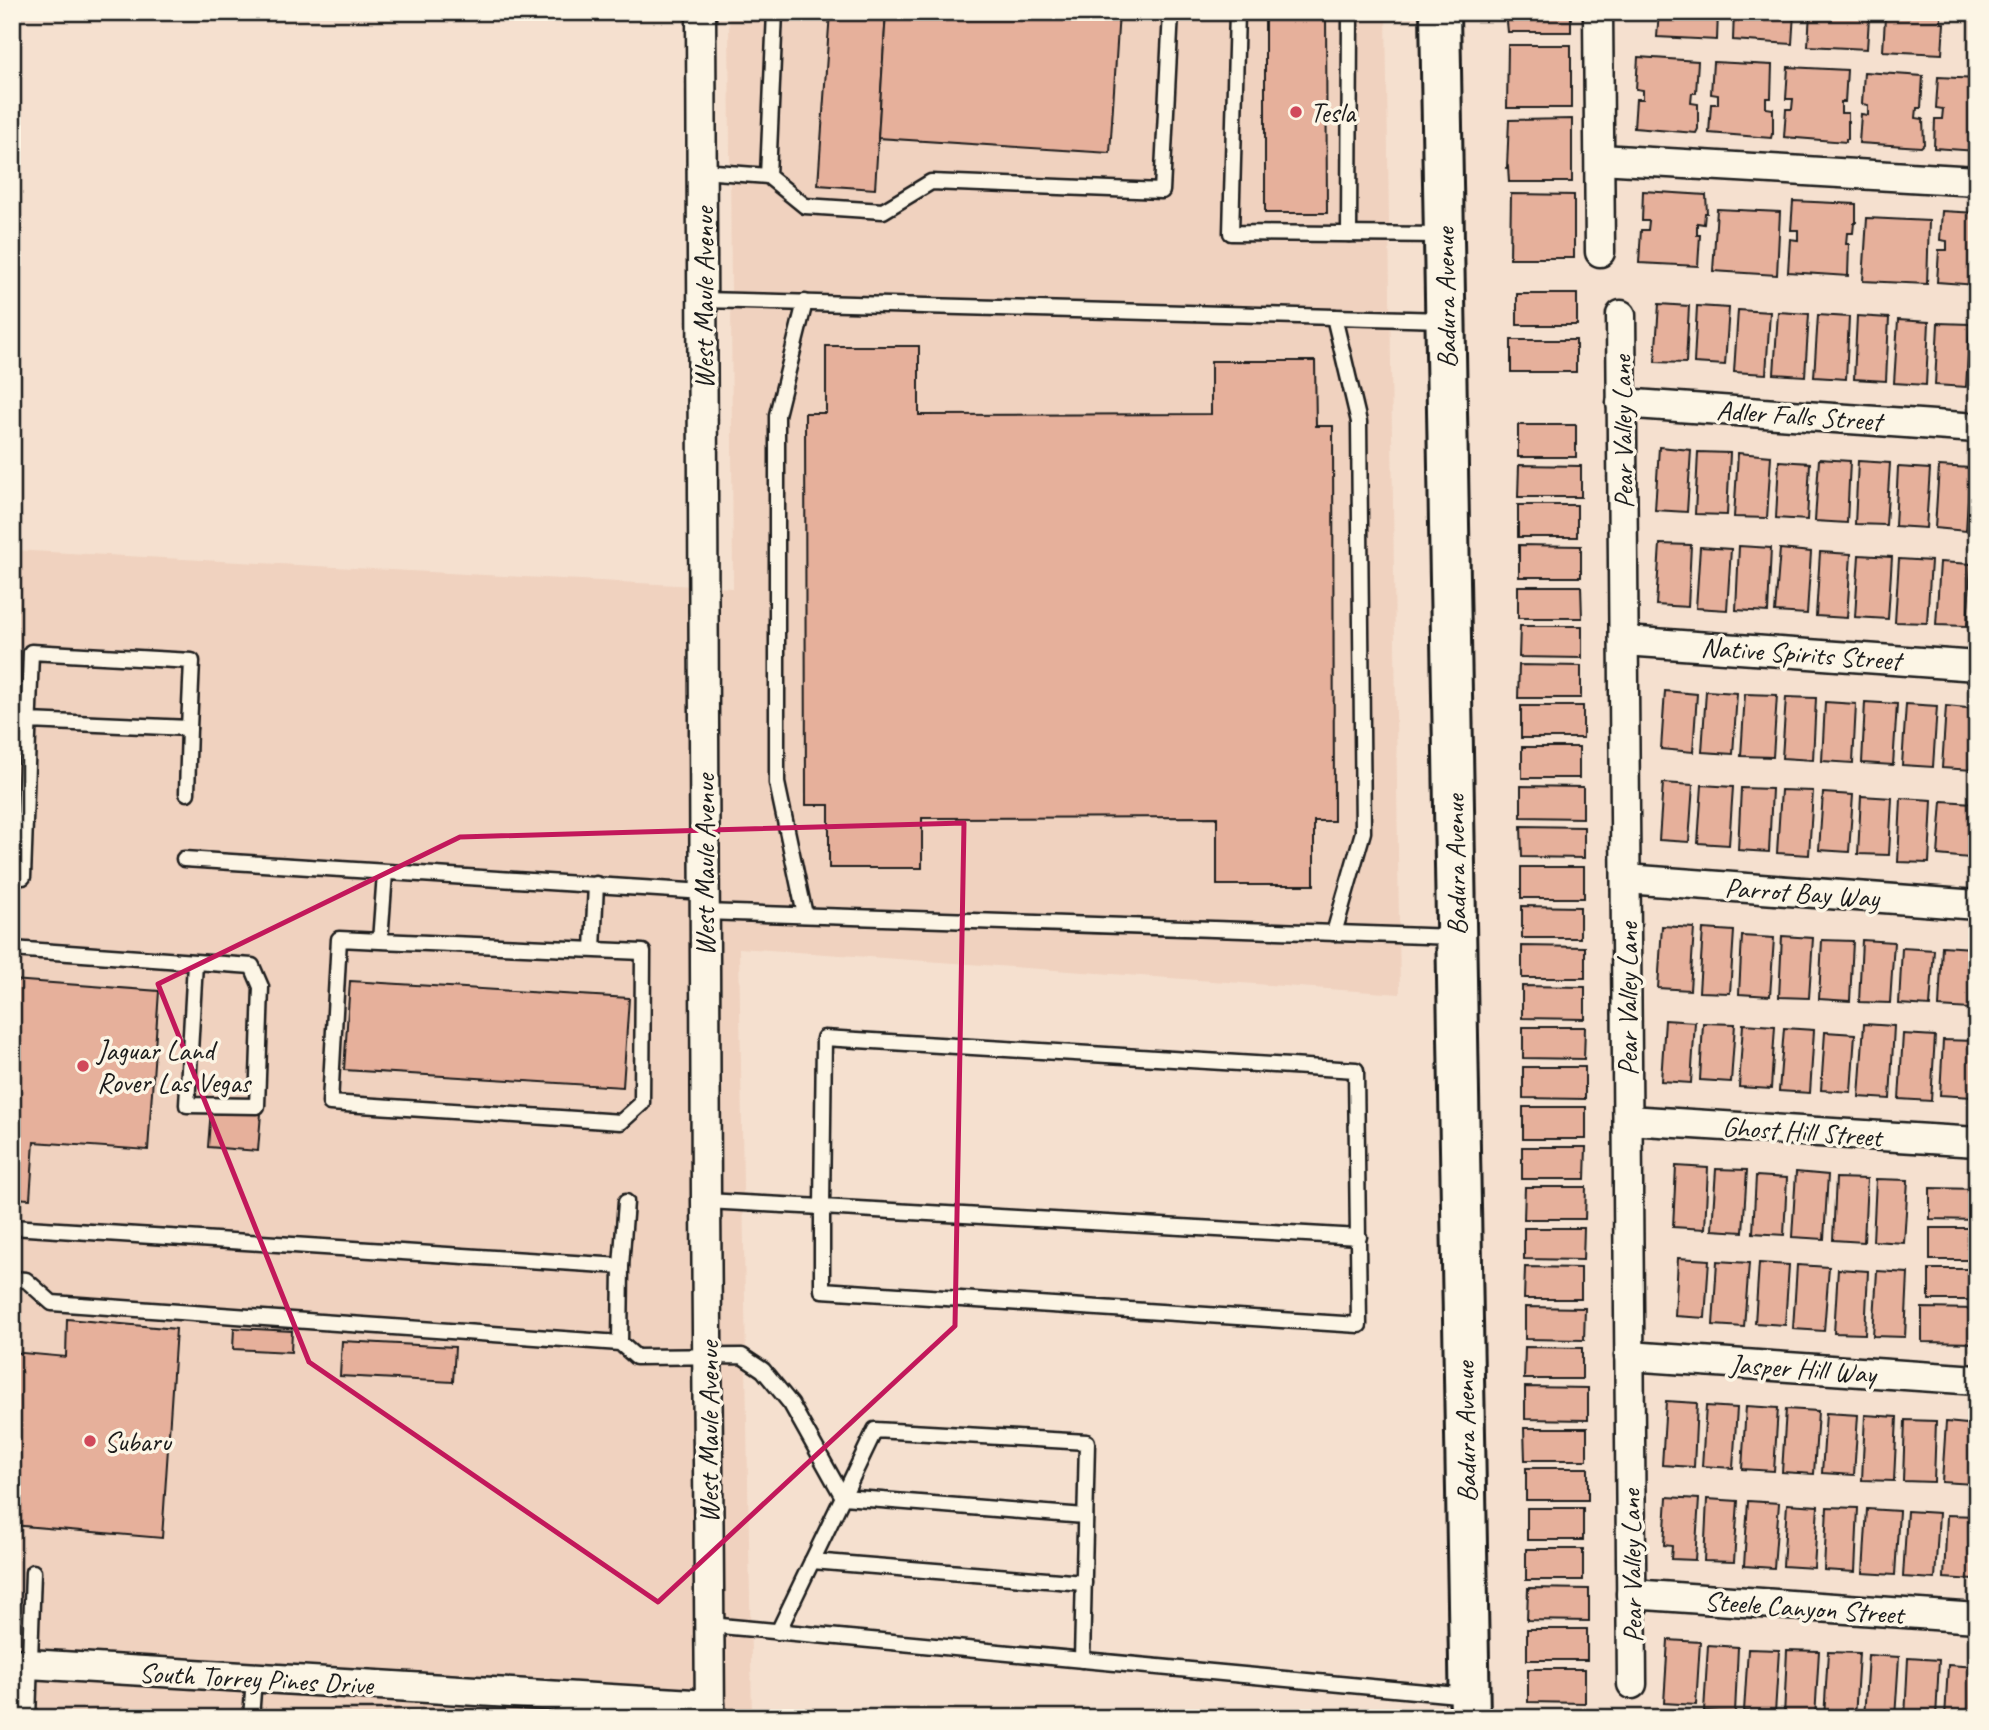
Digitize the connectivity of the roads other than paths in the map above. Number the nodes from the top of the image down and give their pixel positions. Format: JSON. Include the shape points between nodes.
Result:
{"nodes":[{"id":1,"x":701,"y":12,"type":"edge"},
{"id":2,"x":775,"y":12,"type":"edge"},
{"id":3,"x":1171,"y":12,"type":"edge"},
{"id":4,"x":1237,"y":12,"type":"edge"},
{"id":5,"x":1350,"y":12,"type":"edge"},
{"id":6,"x":1440,"y":12,"type":"edge"},
{"id":7,"x":1598,"y":12,"type":"edge"},
{"id":8,"x":1600,"y":159,"type":"junction"},
{"id":9,"x":702,"y":171,"type":"junction"},
{"id":10,"x":768,"y":176,"type":"junction"},
{"id":11,"x":1977,"y":181,"type":"edge"},
{"id":12,"x":1349,"y":234,"type":"junction"},
{"id":13,"x":1444,"y":235,"type":"junction"},
{"id":14,"x":1600,"y":252,"type":"dead end"},
{"id":15,"x":703,"y":300,"type":"junction"},
{"id":16,"x":805,"y":302,"type":"junction"},
{"id":17,"x":1621,"y":314,"type":"dead end"},
{"id":18,"x":1334,"y":317,"type":"junction"},
{"id":19,"x":1446,"y":320,"type":"junction"},
{"id":20,"x":1621,"y":403,"type":"junction"},
{"id":21,"x":1977,"y":428,"type":"edge"},
{"id":22,"x":1625,"y":641,"type":"junction"},
{"id":23,"x":1977,"y":666,"type":"edge"},
{"id":24,"x":29,"y":721,"type":"junction"},
{"id":25,"x":189,"y":729,"type":"junction"},
{"id":26,"x":187,"y":793,"type":"dead end"},
{"id":27,"x":184,"y":859,"type":"dead end"},
{"id":28,"x":385,"y":873,"type":"junction"},
{"id":29,"x":12,"y":877,"type":"edge"},
{"id":30,"x":1626,"y":879,"type":"junction"},
{"id":31,"x":596,"y":884,"type":"junction"},
{"id":32,"x":705,"y":902,"type":"junction"},
{"id":33,"x":1977,"y":905,"type":"edge"},
{"id":34,"x":805,"y":915,"type":"junction"},
{"id":35,"x":1334,"y":933,"type":"junction"},
{"id":36,"x":1456,"y":937,"type":"junction"},
{"id":37,"x":380,"y":942,"type":"junction"},
{"id":38,"x":12,"y":949,"type":"edge"},
{"id":39,"x":593,"y":949,"type":"junction"},
{"id":40,"x":195,"y":963,"type":"junction"},
{"id":41,"x":1628,"y":1120,"type":"junction"},
{"id":42,"x":1977,"y":1142,"type":"edge"},
{"id":43,"x":706,"y":1201,"type":"junction"},
{"id":44,"x":626,"y":1202,"type":"dead end"},
{"id":45,"x":822,"y":1207,"type":"junction"},
{"id":46,"x":12,"y":1227,"type":"edge"},
{"id":47,"x":1359,"y":1237,"type":"junction"},
{"id":48,"x":621,"y":1266,"type":"junction"},
{"id":49,"x":12,"y":1279,"type":"edge"},
{"id":50,"x":620,"y":1343,"type":"junction"},
{"id":51,"x":1629,"y":1356,"type":"junction"},
{"id":52,"x":708,"y":1357,"type":"junction"},
{"id":53,"x":1977,"y":1380,"type":"edge"},
{"id":54,"x":843,"y":1497,"type":"junction"},
{"id":55,"x":1086,"y":1516,"type":"junction"},
{"id":56,"x":812,"y":1561,"type":"junction"},
{"id":57,"x":33,"y":1572,"type":"dead end"},
{"id":58,"x":1084,"y":1583,"type":"junction"},
{"id":59,"x":1631,"y":1594,"type":"junction"},
{"id":60,"x":1977,"y":1618,"type":"edge"},
{"id":61,"x":709,"y":1625,"type":"junction"},
{"id":62,"x":778,"y":1632,"type":"junction"},
{"id":63,"x":1083,"y":1660,"type":"junction"},
{"id":64,"x":22,"y":1664,"type":"edge"},
{"id":65,"x":254,"y":1678,"type":"junction"},
{"id":66,"x":1632,"y":1684,"type":"dead end"},
{"id":67,"x":1470,"y":1707,"type":"edge"},
{"id":68,"x":710,"y":1712,"type":"edge"},
{"id":69,"x":28,"y":1718,"type":"edge"},
{"id":70,"x":251,"y":1718,"type":"edge"}],
"edges":[{"from":1,"to":9,"type":"street","name":"West Maule Avenue"},
{"from":2,"to":10,"type":"lane"},
{"from":3,"to":10,"type":"lane","via":[[1162,191],[931,182],[883,211],[805,206]]},
{"from":4,"to":12,"type":"lane","via":[[1231,233]]},
{"from":5,"to":12,"type":"lane"},
{"from":6,"to":13,"type":"main road","name":"Badura Avenue"},
{"from":7,"to":8,"type":"street"},
{"from":8,"to":11,"type":"street"},
{"from":8,"to":14,"type":"street"},
{"from":9,"to":10,"type":"lane"},
{"from":9,"to":15,"type":"street","name":"West Maule Avenue"},
{"from":12,"to":13,"type":"lane"},
{"from":13,"to":19,"type":"main road","name":"Badura Avenue"},
{"from":15,"to":16,"type":"lane"},
{"from":15,"to":32,"type":"street","name":"West Maule Avenue"},
{"from":16,"to":18,"type":"lane"},
{"from":16,"to":34,"type":"lane","via":[[776,429],[777,783]]},
{"from":17,"to":20,"type":"street","name":"Pear Valley Lane"},
{"from":18,"to":19,"type":"lane"},
{"from":18,"to":35,"type":"lane","via":[[1359,422],[1363,832]]},
{"from":19,"to":36,"type":"main road","name":"Badura Avenue"},
{"from":20,"to":21,"type":"street","name":"Adler Falls Street"},
{"from":20,"to":22,"type":"street","name":"Pear Valley Lane"},
{"from":22,"to":23,"type":"street","name":"Native Spirits Street"},
{"from":22,"to":30,"type":"street","name":"Pear Valley Lane"},
{"from":24,"to":25,"type":"lane"},
{"from":24,"to":25,"type":"lane","via":[[31,652],[192,661]]},
{"from":24,"to":29,"type":"lane","via":[[23,877]]},
{"from":25,"to":26,"type":"lane"},
{"from":27,"to":28,"type":"lane"},
{"from":28,"to":31,"type":"lane"},
{"from":28,"to":37,"type":"lane"},
{"from":30,"to":33,"type":"street","name":"Parrot Bay Way"},
{"from":30,"to":41,"type":"street","name":"Pear Valley Lane"},
{"from":31,"to":32,"type":"lane"},
{"from":31,"to":39,"type":"lane"},
{"from":32,"to":34,"type":"lane"},
{"from":32,"to":43,"type":"street","name":"West Maule Avenue"},
{"from":34,"to":35,"type":"lane"},
{"from":35,"to":36,"type":"lane"},
{"from":36,"to":67,"type":"main road","name":"Badura Avenue"},
{"from":37,"to":39,"type":"lane"},
{"from":37,"to":39,"type":"lane","via":[[339,939],[330,1103],[621,1122],[642,1103],[643,952]]},
{"from":38,"to":40,"type":"lane"},
{"from":40,"to":40,"type":"lane","via":[[252,966],[261,987],[257,1106],[187,1105]]},
{"from":41,"to":42,"type":"street","name":"Ghost Hill Street"},
{"from":41,"to":51,"type":"street","name":"Pear Valley Lane"},
{"from":43,"to":45,"type":"lane"},
{"from":43,"to":52,"type":"street","name":"West Maule Avenue"},
{"from":44,"to":48,"type":"lane"},
{"from":45,"to":47,"type":"lane"},
{"from":45,"to":47,"type":"lane","via":[[822,1290],[1359,1325]]},
{"from":45,"to":47,"type":"lane","via":[[824,1038],[1356,1070]]},
{"from":46,"to":48,"type":"lane"},
{"from":48,"to":50,"type":"lane"},
{"from":49,"to":50,"type":"lane","via":[[26,1280],[52,1303]]},
{"from":50,"to":52,"type":"lane","via":[[636,1357]]},
{"from":51,"to":53,"type":"street","name":"Jasper Hill Way"},
{"from":51,"to":59,"type":"street","name":"Pear Valley Lane"},
{"from":52,"to":54,"type":"lane","via":[[742,1356],[763,1370],[791,1404]]},
{"from":52,"to":61,"type":"street","name":"West Maule Avenue"},
{"from":54,"to":55,"type":"lane"},
{"from":54,"to":55,"type":"lane","via":[[875,1430],[1087,1442]]},
{"from":54,"to":56,"type":"lane"},
{"from":55,"to":58,"type":"lane"},
{"from":56,"to":58,"type":"lane"},
{"from":56,"to":62,"type":"lane"},
{"from":57,"to":64,"type":"lane"},
{"from":58,"to":63,"type":"lane"},
{"from":59,"to":60,"type":"street","name":"Steele Canyon Street"},
{"from":59,"to":66,"type":"street","name":"Pear Valley Lane"},
{"from":61,"to":62,"type":"lane"},
{"from":61,"to":68,"type":"street","name":"West Maule Avenue"},
{"from":62,"to":63,"type":"lane"},
{"from":63,"to":67,"type":"lane"},
{"from":64,"to":65,"type":"street","name":"South Torrey Pines Drive"},
{"from":64,"to":69,"type":"lane"},
{"from":65,"to":68,"type":"street","name":"South Torrey Pines Drive"},
{"from":65,"to":70,"type":"lane"}]}
